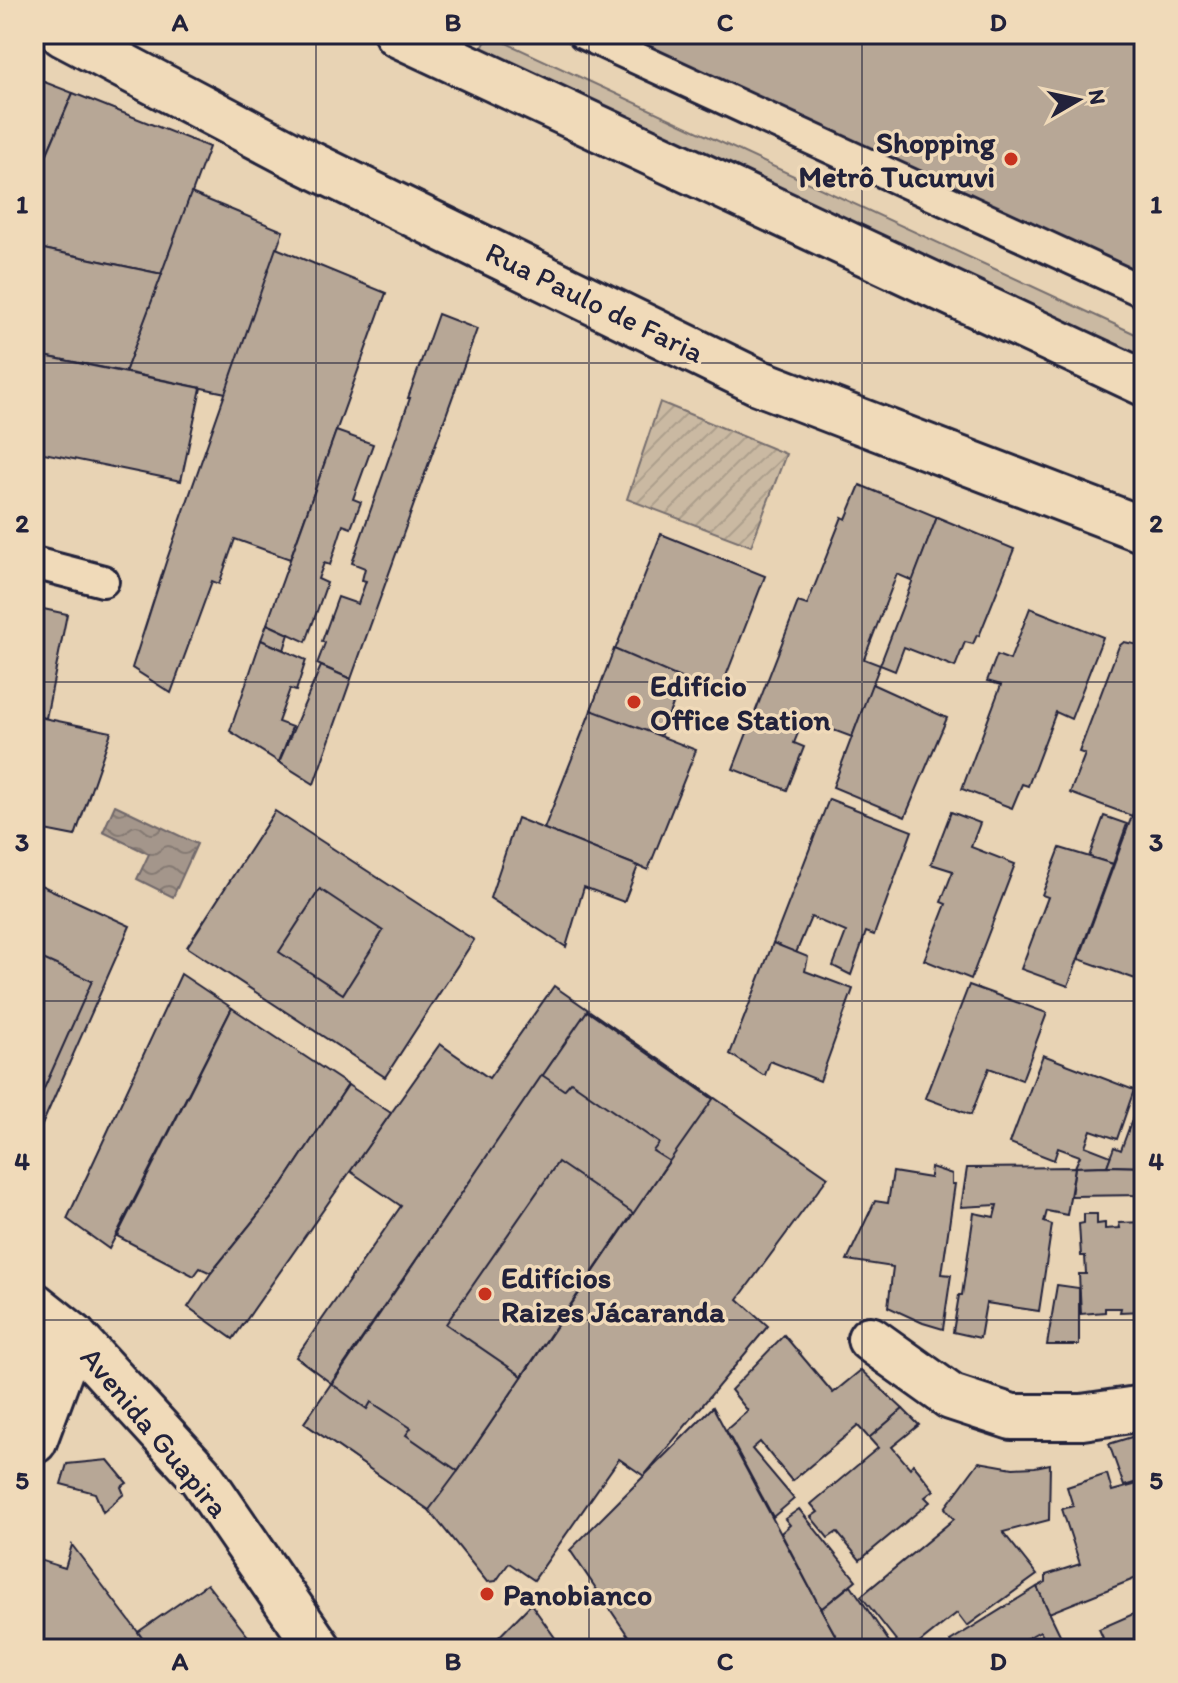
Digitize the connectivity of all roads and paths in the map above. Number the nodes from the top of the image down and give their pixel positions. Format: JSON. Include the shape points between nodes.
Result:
{"nodes":[{"id":1,"x":63,"y":34,"type":"edge"},
{"id":2,"x":397,"y":34,"type":"edge"},
{"id":3,"x":584,"y":34,"type":"edge"},
{"id":4,"x":1144,"y":292,"type":"edge"},
{"id":5,"x":1144,"y":383,"type":"edge"},
{"id":6,"x":1144,"y":530,"type":"edge"},
{"id":7,"x":34,"y":563,"type":"edge"},
{"id":8,"x":103,"y":581,"type":"dead end"},
{"id":9,"x":34,"y":1305,"type":"edge"},
{"id":10,"x":73,"y":1336,"type":"junction"},
{"id":11,"x":870,"y":1339,"type":"dead end"},
{"id":12,"x":1144,"y":1408,"type":"edge"},
{"id":13,"x":34,"y":1441,"type":"edge"},
{"id":14,"x":319,"y":1649,"type":"edge"}],
"edges":[{"from":1,"to":6,"type":"street","name":"Rua Paulo de Faria","via":[[302,160],[758,382]]},
{"from":2,"to":5,"type":"street"},
{"from":3,"to":4,"type":"lane"},
{"from":7,"to":8,"type":"lane"},
{"from":9,"to":10,"type":"street","name":"Avenida Guapira"},
{"from":10,"to":13,"type":"street"},
{"from":10,"to":14,"type":"street","name":"Avenida Guapira","via":[[199,1474]]},
{"from":11,"to":12,"type":"street","via":[[951,1397],[1012,1417],[1082,1417]]}]}
